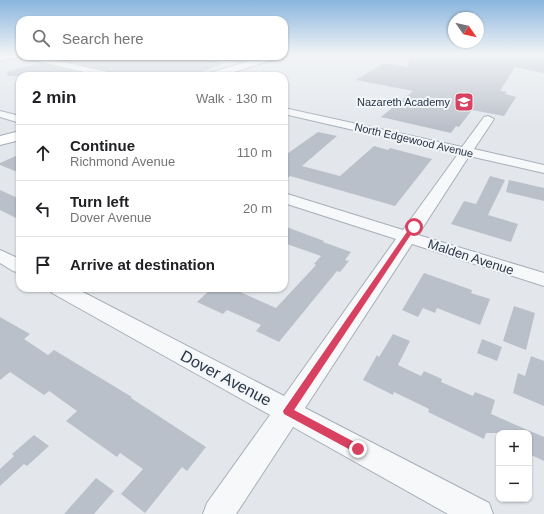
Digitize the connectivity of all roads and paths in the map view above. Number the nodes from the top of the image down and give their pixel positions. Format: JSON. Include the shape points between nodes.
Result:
{"nodes":[{"id":1,"x":288,"y":112,"type":"edge"},
{"id":2,"x":0,"y":114,"type":"edge"},
{"id":3,"x":16,"y":119,"type":"edge"},
{"id":4,"x":488,"y":119,"type":"dead end"},
{"id":5,"x":16,"y":136,"type":"edge"},
{"id":6,"x":0,"y":142,"type":"edge"},
{"id":7,"x":466,"y":151,"type":"junction"},
{"id":8,"x":544,"y":169,"type":"edge"},
{"id":9,"x":288,"y":199,"type":"edge"},
{"id":10,"x":407,"y":237,"type":"junction"},
{"id":11,"x":0,"y":256,"type":"edge"},
{"id":12,"x":16,"y":265,"type":"edge"},
{"id":13,"x":544,"y":280,"type":"edge"},
{"id":14,"x":66,"y":292,"type":"edge"},
{"id":15,"x":288,"y":411,"type":"junction"},
{"id":16,"x":218,"y":514,"type":"edge"},
{"id":17,"x":478,"y":514,"type":"edge"}],
"edges":[{"from":1,"to":7,"type":"street","name":"North Edgewood Avenue"},
{"from":2,"to":3,"type":"street"},
{"from":4,"to":7,"type":"street"},
{"from":5,"to":6,"type":"main road"},
{"from":7,"to":8,"type":"street","name":"North Edgewood Avenue"},
{"from":7,"to":10,"type":"street"},
{"from":9,"to":10,"type":"street","name":"Malden Avenue"},
{"from":10,"to":13,"type":"street","name":"Malden Avenue"},
{"from":10,"to":15,"type":"street"},
{"from":11,"to":12,"type":"street"},
{"from":14,"to":15,"type":"street","name":"Dover Avenue"},
{"from":15,"to":16,"type":"street"},
{"from":15,"to":17,"type":"street","name":"Dover Avenue"}]}
